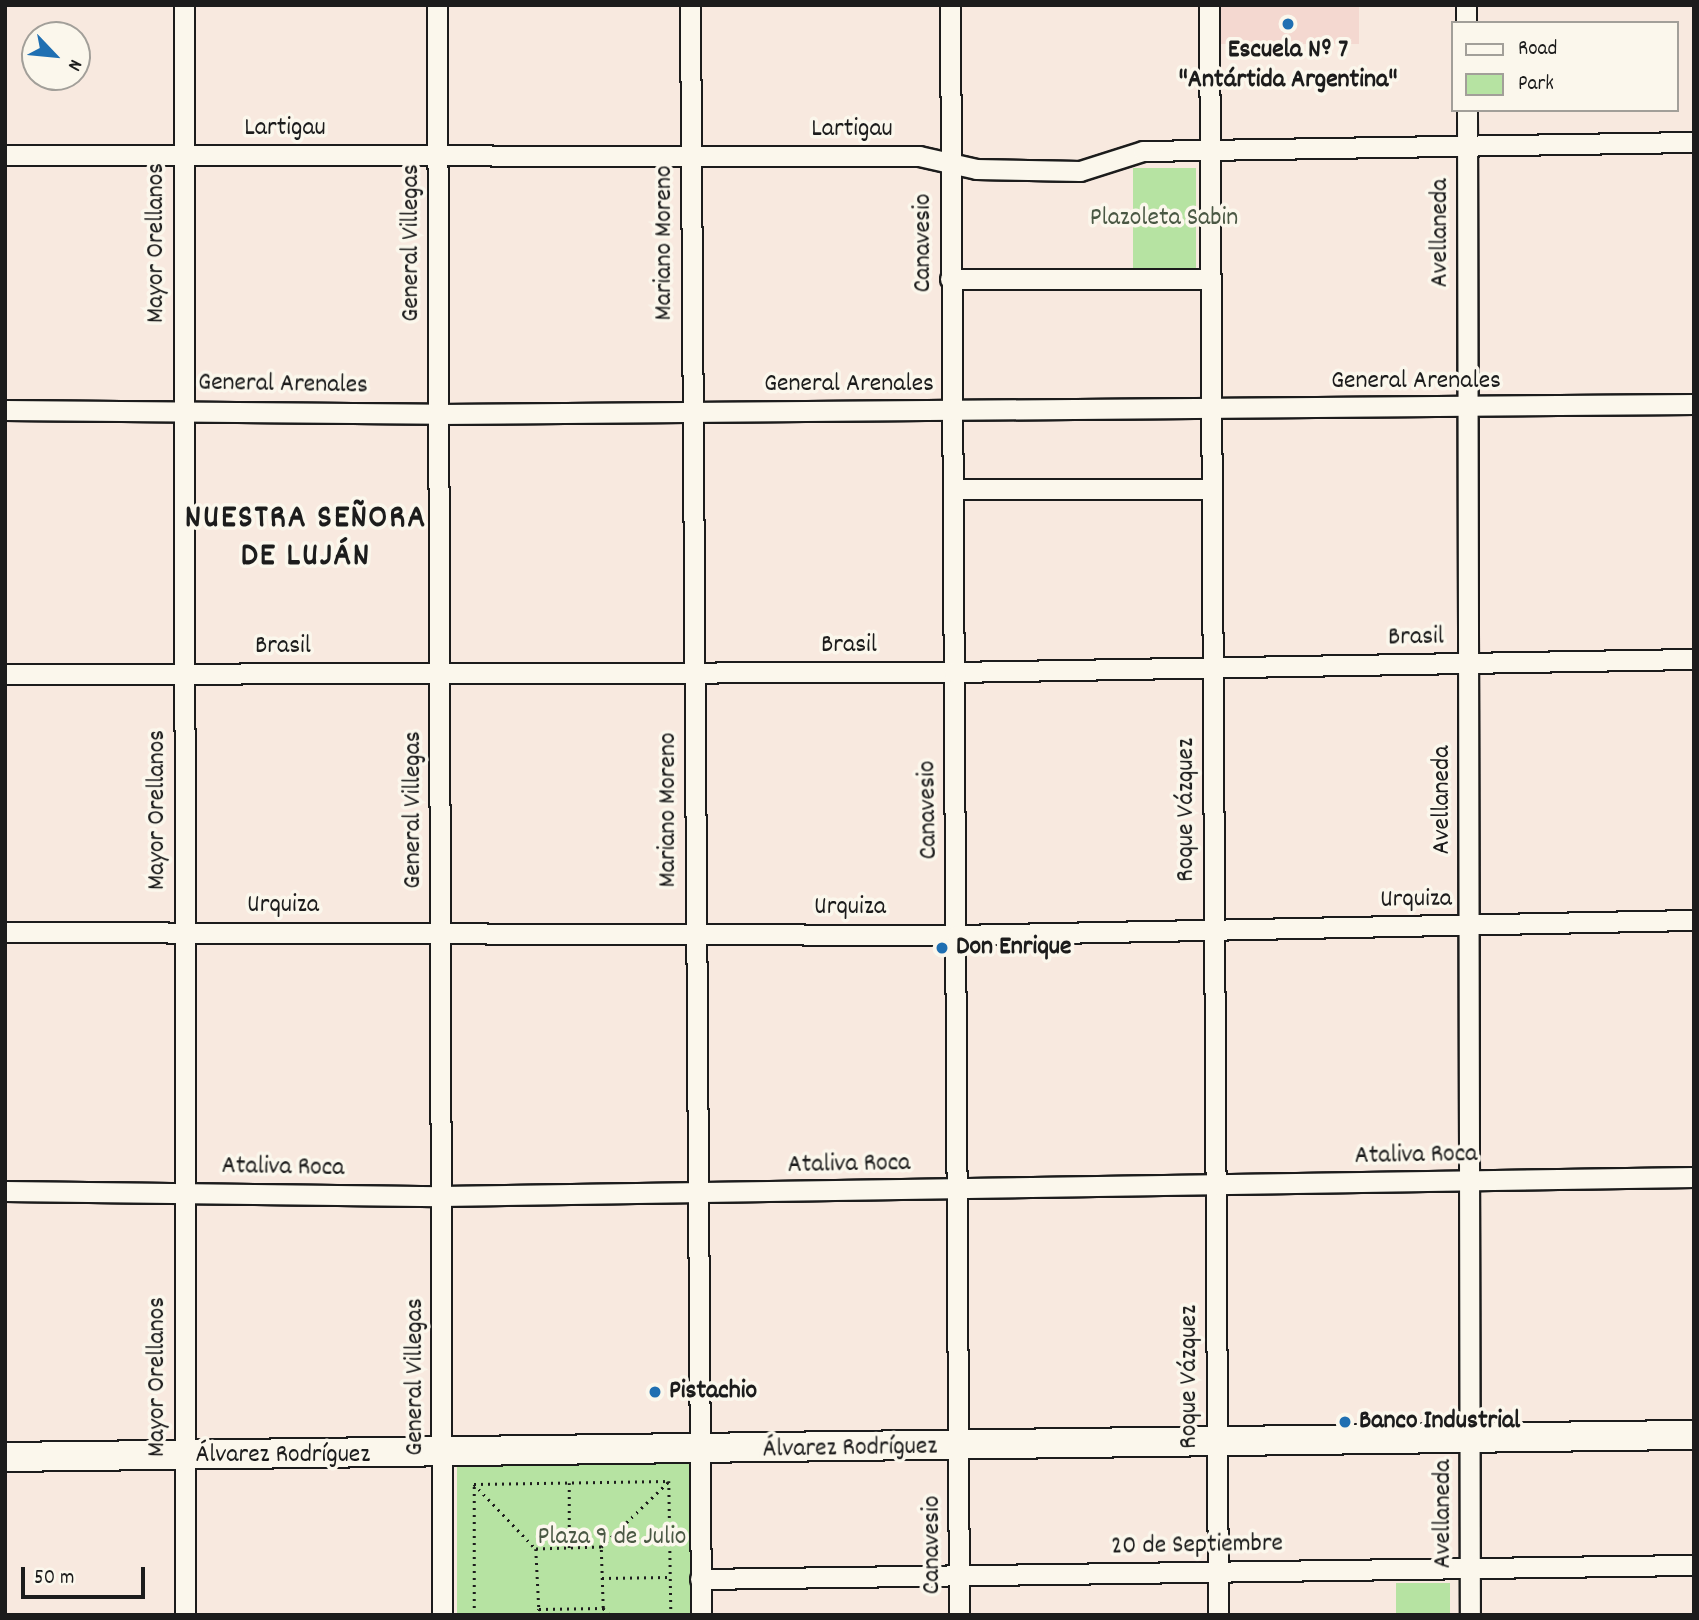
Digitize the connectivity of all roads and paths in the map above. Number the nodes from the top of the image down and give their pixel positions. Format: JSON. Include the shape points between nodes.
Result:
{"nodes":[{"id":1,"x":184,"y":5,"type":"edge"},
{"id":2,"x":437,"y":5,"type":"edge"},
{"id":3,"x":690,"y":5,"type":"edge"},
{"id":4,"x":950,"y":5,"type":"edge"},
{"id":5,"x":1209,"y":5,"type":"edge"},
{"id":6,"x":1466,"y":112,"type":"edge"},
{"id":7,"x":1694,"y":142,"type":"edge"},
{"id":8,"x":1467,"y":147,"type":"junction"},
{"id":9,"x":1210,"y":150,"type":"junction"},
{"id":10,"x":5,"y":155,"type":"edge"},
{"id":11,"x":184,"y":155,"type":"junction"},
{"id":12,"x":438,"y":156,"type":"junction"},
{"id":13,"x":691,"y":156,"type":"junction"},
{"id":14,"x":950,"y":164,"type":"junction"},
{"id":15,"x":950,"y":279,"type":"junction"},
{"id":16,"x":1210,"y":279,"type":"junction"},
{"id":17,"x":1694,"y":404,"type":"edge"},
{"id":18,"x":1468,"y":408,"type":"junction"},
{"id":19,"x":1211,"y":409,"type":"junction"},
{"id":20,"x":5,"y":410,"type":"edge"},
{"id":21,"x":184,"y":410,"type":"junction"},
{"id":22,"x":952,"y":411,"type":"junction"},
{"id":23,"x":693,"y":412,"type":"junction"},
{"id":24,"x":439,"y":414,"type":"junction"},
{"id":25,"x":953,"y":489,"type":"junction"},
{"id":26,"x":1211,"y":489,"type":"junction"},
{"id":27,"x":1694,"y":659,"type":"edge"},
{"id":28,"x":1469,"y":663,"type":"junction"},
{"id":29,"x":1213,"y":667,"type":"junction"},
{"id":30,"x":954,"y":671,"type":"junction"},
{"id":31,"x":440,"y":673,"type":"junction"},
{"id":32,"x":695,"y":673,"type":"junction"},
{"id":33,"x":5,"y":674,"type":"edge"},
{"id":34,"x":184,"y":674,"type":"junction"},
{"id":35,"x":1694,"y":920,"type":"edge"},
{"id":36,"x":1469,"y":925,"type":"junction"},
{"id":37,"x":1214,"y":930,"type":"junction"},
{"id":38,"x":5,"y":932,"type":"edge"},
{"id":39,"x":184,"y":932,"type":"junction"},
{"id":40,"x":440,"y":933,"type":"junction"},
{"id":41,"x":696,"y":934,"type":"junction"},
{"id":42,"x":957,"y":935,"type":"junction"},
{"id":43,"x":1694,"y":1177,"type":"edge"},
{"id":44,"x":1470,"y":1181,"type":"junction"},
{"id":45,"x":1215,"y":1185,"type":"junction"},
{"id":46,"x":958,"y":1190,"type":"junction"},
{"id":47,"x":5,"y":1191,"type":"edge"},
{"id":48,"x":184,"y":1193,"type":"junction"},
{"id":49,"x":698,"y":1193,"type":"junction"},
{"id":50,"x":441,"y":1196,"type":"junction"},
{"id":51,"x":1694,"y":1435,"type":"edge"},
{"id":52,"x":1470,"y":1440,"type":"junction"},
{"id":53,"x":1217,"y":1443,"type":"junction"},
{"id":54,"x":959,"y":1447,"type":"junction"},
{"id":55,"x":699,"y":1451,"type":"junction"},
{"id":56,"x":442,"y":1455,"type":"junction"},
{"id":57,"x":185,"y":1456,"type":"junction"},
{"id":58,"x":5,"y":1457,"type":"edge"},
{"id":59,"x":669,"y":1481,"type":"junction"},
{"id":60,"x":569,"y":1483,"type":"junction"},
{"id":61,"x":474,"y":1484,"type":"junction"},
{"id":62,"x":601,"y":1547,"type":"junction"},
{"id":63,"x":569,"y":1548,"type":"junction"},
{"id":64,"x":536,"y":1549,"type":"junction"},
{"id":65,"x":1694,"y":1565,"type":"edge"},
{"id":66,"x":1471,"y":1568,"type":"junction"},
{"id":67,"x":1218,"y":1572,"type":"junction"},
{"id":68,"x":959,"y":1576,"type":"junction"},
{"id":69,"x":670,"y":1577,"type":"junction"},
{"id":70,"x":602,"y":1578,"type":"junction"},
{"id":71,"x":700,"y":1579,"type":"junction"},
{"id":72,"x":569,"y":1608,"type":"junction"},
{"id":73,"x":603,"y":1608,"type":"junction"},
{"id":74,"x":539,"y":1609,"type":"junction"},
{"id":75,"x":185,"y":1615,"type":"edge"},
{"id":76,"x":442,"y":1615,"type":"edge"},
{"id":77,"x":474,"y":1615,"type":"edge"},
{"id":78,"x":533,"y":1615,"type":"edge"},
{"id":79,"x":569,"y":1615,"type":"edge"},
{"id":80,"x":610,"y":1615,"type":"edge"},
{"id":81,"x":671,"y":1615,"type":"edge"},
{"id":82,"x":701,"y":1615,"type":"edge"},
{"id":83,"x":959,"y":1615,"type":"edge"},
{"id":84,"x":1218,"y":1615,"type":"edge"},
{"id":85,"x":1471,"y":1615,"type":"edge"}],
"edges":[{"from":1,"to":11,"type":"street","name":"Mayor Orellanos"},
{"from":2,"to":12,"type":"street","name":"General Villegas"},
{"from":3,"to":13,"type":"street","name":"Mariano Moreno"},
{"from":4,"to":14,"type":"street","name":"Canavesio"},
{"from":5,"to":9,"type":"street","name":"Roque Vázquez"},
{"from":6,"to":8,"type":"street","name":"Avellaneda"},
{"from":7,"to":8,"type":"street","name":"Lartigau"},
{"from":8,"to":9,"type":"street","name":"Lartigau"},
{"from":8,"to":18,"type":"street","name":"Avellaneda"},
{"from":9,"to":14,"type":"street","name":"Lartigau","via":[[1134,152],[1080,171]]},
{"from":9,"to":16,"type":"street","name":"Roque Vázquez"},
{"from":10,"to":11,"type":"street","name":"Lartigau"},
{"from":11,"to":12,"type":"street","name":"Lartigau"},
{"from":11,"to":21,"type":"street","name":"Mayor Orellanos"},
{"from":12,"to":13,"type":"street","name":"Lartigau"},
{"from":12,"to":24,"type":"street","name":"General Villegas"},
{"from":13,"to":14,"type":"street","name":"Lartigau","via":[[919,156]]},
{"from":13,"to":23,"type":"street","name":"Mariano Moreno"},
{"from":14,"to":15,"type":"street","name":"Canavesio"},
{"from":15,"to":16,"type":"street"},
{"from":15,"to":22,"type":"street","name":"Canavesio"},
{"from":16,"to":19,"type":"street","name":"Roque Vázquez"},
{"from":17,"to":18,"type":"street","name":"General Arenales"},
{"from":18,"to":19,"type":"street","name":"General Arenales"},
{"from":18,"to":28,"type":"street","name":"Avellaneda"},
{"from":19,"to":22,"type":"street","name":"General Arenales"},
{"from":19,"to":26,"type":"street","name":"Roque Vázquez"},
{"from":20,"to":21,"type":"street","name":"General Arenales"},
{"from":21,"to":24,"type":"street","name":"General Arenales"},
{"from":21,"to":34,"type":"street","name":"Mayor Orellanos"},
{"from":22,"to":23,"type":"street","name":"General Arenales"},
{"from":22,"to":25,"type":"street","name":"Canavesio"},
{"from":23,"to":24,"type":"street","name":"General Arenales"},
{"from":23,"to":32,"type":"street","name":"Mariano Moreno"},
{"from":24,"to":31,"type":"street","name":"General Villegas"},
{"from":25,"to":26,"type":"street"},
{"from":25,"to":30,"type":"street","name":"Canavesio"},
{"from":26,"to":29,"type":"street","name":"Roque Vázquez"},
{"from":27,"to":28,"type":"street","name":"Brasil"},
{"from":28,"to":29,"type":"street","name":"Brasil"},
{"from":28,"to":36,"type":"street","name":"Avellaneda"},
{"from":29,"to":30,"type":"street","name":"Brasil"},
{"from":29,"to":37,"type":"street","name":"Roque Vázquez"},
{"from":30,"to":32,"type":"street","name":"Brasil"},
{"from":30,"to":42,"type":"street","name":"Canavesio"},
{"from":31,"to":32,"type":"street","name":"Brasil"},
{"from":31,"to":34,"type":"street","name":"Brasil"},
{"from":31,"to":40,"type":"street","name":"General Villegas"},
{"from":32,"to":41,"type":"street","name":"Mariano Moreno"},
{"from":33,"to":34,"type":"street","name":"Brasil"},
{"from":34,"to":39,"type":"street","name":"Mayor Orellanos"},
{"from":35,"to":36,"type":"street","name":"Urquiza"},
{"from":36,"to":37,"type":"street","name":"Urquiza"},
{"from":36,"to":44,"type":"street","name":"Avellaneda"},
{"from":37,"to":42,"type":"street","name":"Urquiza"},
{"from":37,"to":45,"type":"street","name":"Roque Vázquez"},
{"from":38,"to":39,"type":"street","name":"Urquiza"},
{"from":39,"to":40,"type":"street","name":"Urquiza"},
{"from":39,"to":48,"type":"street","name":"Mayor Orellanos"},
{"from":40,"to":41,"type":"street","name":"Urquiza"},
{"from":40,"to":50,"type":"street","name":"General Villegas"},
{"from":41,"to":42,"type":"street","name":"Urquiza"},
{"from":41,"to":49,"type":"street","name":"Mariano Moreno"},
{"from":42,"to":46,"type":"street","name":"Canavesio"},
{"from":43,"to":44,"type":"street","name":"Ataliva Roca"},
{"from":44,"to":45,"type":"street","name":"Ataliva Roca"},
{"from":44,"to":52,"type":"street","name":"Avellaneda"},
{"from":45,"to":46,"type":"street","name":"Ataliva Roca"},
{"from":45,"to":53,"type":"street","name":"Roque Vázquez"},
{"from":46,"to":49,"type":"street","name":"Ataliva Roca"},
{"from":46,"to":54,"type":"street","name":"Canavesio"},
{"from":47,"to":48,"type":"street","name":"Ataliva Roca"},
{"from":48,"to":50,"type":"street","name":"Ataliva Roca"},
{"from":48,"to":57,"type":"street","name":"Mayor Orellanos"},
{"from":49,"to":50,"type":"street","name":"Ataliva Roca"},
{"from":49,"to":55,"type":"street","name":"Mariano Moreno"},
{"from":50,"to":56,"type":"street","name":"General Villegas"},
{"from":51,"to":52,"type":"main road","name":"Álvarez Rodríguez"},
{"from":52,"to":53,"type":"main road","name":"Álvarez Rodríguez"},
{"from":52,"to":66,"type":"street","name":"Avellaneda"},
{"from":53,"to":54,"type":"main road","name":"Álvarez Rodríguez"},
{"from":53,"to":67,"type":"street","name":"Roque Vázquez"},
{"from":54,"to":55,"type":"main road","name":"Álvarez Rodríguez"},
{"from":54,"to":68,"type":"street","name":"Canavesio"},
{"from":55,"to":56,"type":"main road","name":"Álvarez Rodríguez"},
{"from":55,"to":71,"type":"street","name":"Mariano Moreno"},
{"from":56,"to":57,"type":"main road","name":"Álvarez Rodríguez"},
{"from":56,"to":76,"type":"street","name":"General Villegas"},
{"from":57,"to":58,"type":"main road","name":"Álvarez Rodríguez"},
{"from":57,"to":75,"type":"street","name":"Mayor Orellanos"},
{"from":59,"to":60,"type":"path"},
{"from":59,"to":62,"type":"path"},
{"from":59,"to":69,"type":"path"},
{"from":60,"to":61,"type":"path"},
{"from":60,"to":63,"type":"path"},
{"from":61,"to":64,"type":"path"},
{"from":61,"to":77,"type":"path"},
{"from":62,"to":63,"type":"path"},
{"from":62,"to":70,"type":"path"},
{"from":63,"to":64,"type":"path"},
{"from":64,"to":74,"type":"path"},
{"from":65,"to":66,"type":"street","name":"20 de Septiembre"},
{"from":66,"to":67,"type":"street","name":"20 de Septiembre"},
{"from":66,"to":85,"type":"street","name":"Avellaneda"},
{"from":67,"to":68,"type":"street","name":"20 de Septiembre"},
{"from":67,"to":84,"type":"street","name":"Roque Vázquez"},
{"from":68,"to":71,"type":"street","name":"20 de Septiembre"},
{"from":68,"to":83,"type":"street","name":"Canavesio"},
{"from":69,"to":70,"type":"path"},
{"from":69,"to":81,"type":"path"},
{"from":70,"to":73,"type":"path"},
{"from":71,"to":82,"type":"street","name":"Mariano Moreno"},
{"from":72,"to":73,"type":"path"},
{"from":72,"to":74,"type":"path"},
{"from":72,"to":79,"type":"path"},
{"from":73,"to":80,"type":"path"},
{"from":74,"to":78,"type":"path"}]}
